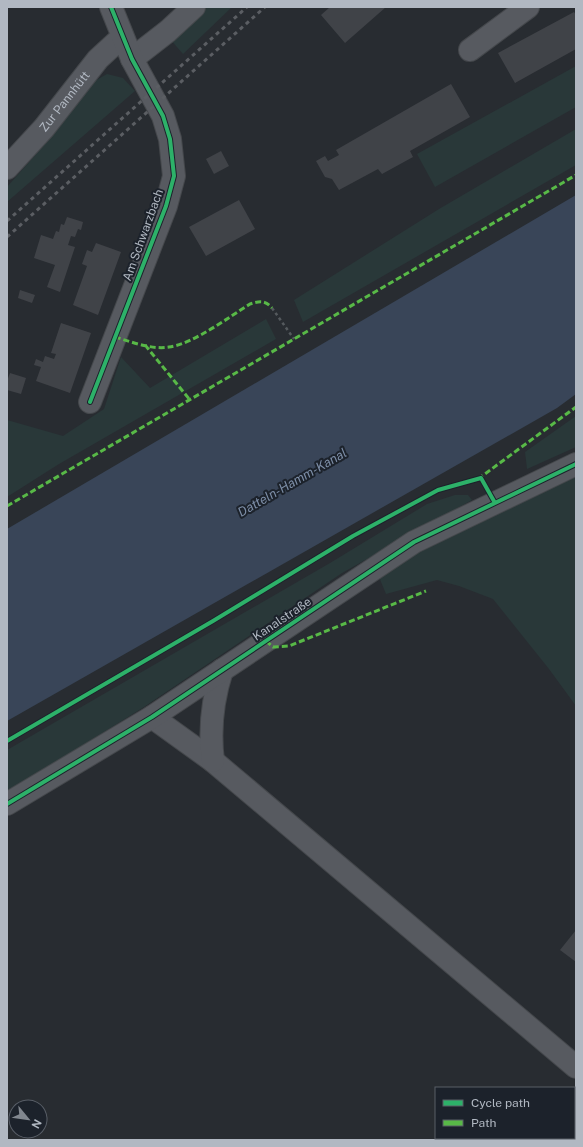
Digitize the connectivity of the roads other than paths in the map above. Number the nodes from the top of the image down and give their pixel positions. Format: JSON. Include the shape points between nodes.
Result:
{"nodes":[{"id":1,"x":111,"y":7,"type":"edge"},
{"id":2,"x":194,"y":7,"type":"edge"},
{"id":3,"x":528,"y":7,"type":"edge"},
{"id":4,"x":122,"y":37,"type":"junction"},
{"id":5,"x":470,"y":50,"type":"dead end"},
{"id":6,"x":132,"y":59,"type":"junction"},
{"id":7,"x":7,"y":168,"type":"edge"},
{"id":8,"x":90,"y":402,"type":"dead end"},
{"id":9,"x":576,"y":464,"type":"edge"},
{"id":10,"x":222,"y":670,"type":"junction"},
{"id":11,"x":152,"y":717,"type":"junction"},
{"id":12,"x":213,"y":761,"type":"junction"},
{"id":13,"x":7,"y":804,"type":"edge"},
{"id":14,"x":576,"y":1067,"type":"edge"}],
"edges":[{"from":1,"to":4,"type":"street","name":"Am Schwarzbach"},
{"from":2,"to":6,"type":"street"},
{"from":3,"to":5,"type":"street"},
{"from":4,"to":6,"type":"street","name":"Am Schwarzbach"},
{"from":4,"to":7,"type":"street","name":"Zur Pannhütt","via":[[98,59],[44,128]]},
{"from":6,"to":8,"type":"street","name":"Am Schwarzbach","via":[[163,116],[170,139],[174,176],[166,206]]},
{"from":9,"to":10,"type":"street","name":"Kanalstraße","via":[[414,542]]},
{"from":10,"to":11,"type":"street","name":"Kanalstraße"},
{"from":10,"to":12,"type":"street","via":[[211,716],[210,739]]},
{"from":11,"to":12,"type":"street"},
{"from":11,"to":13,"type":"street","name":"Kanalstraße"},
{"from":12,"to":14,"type":"street"}]}
